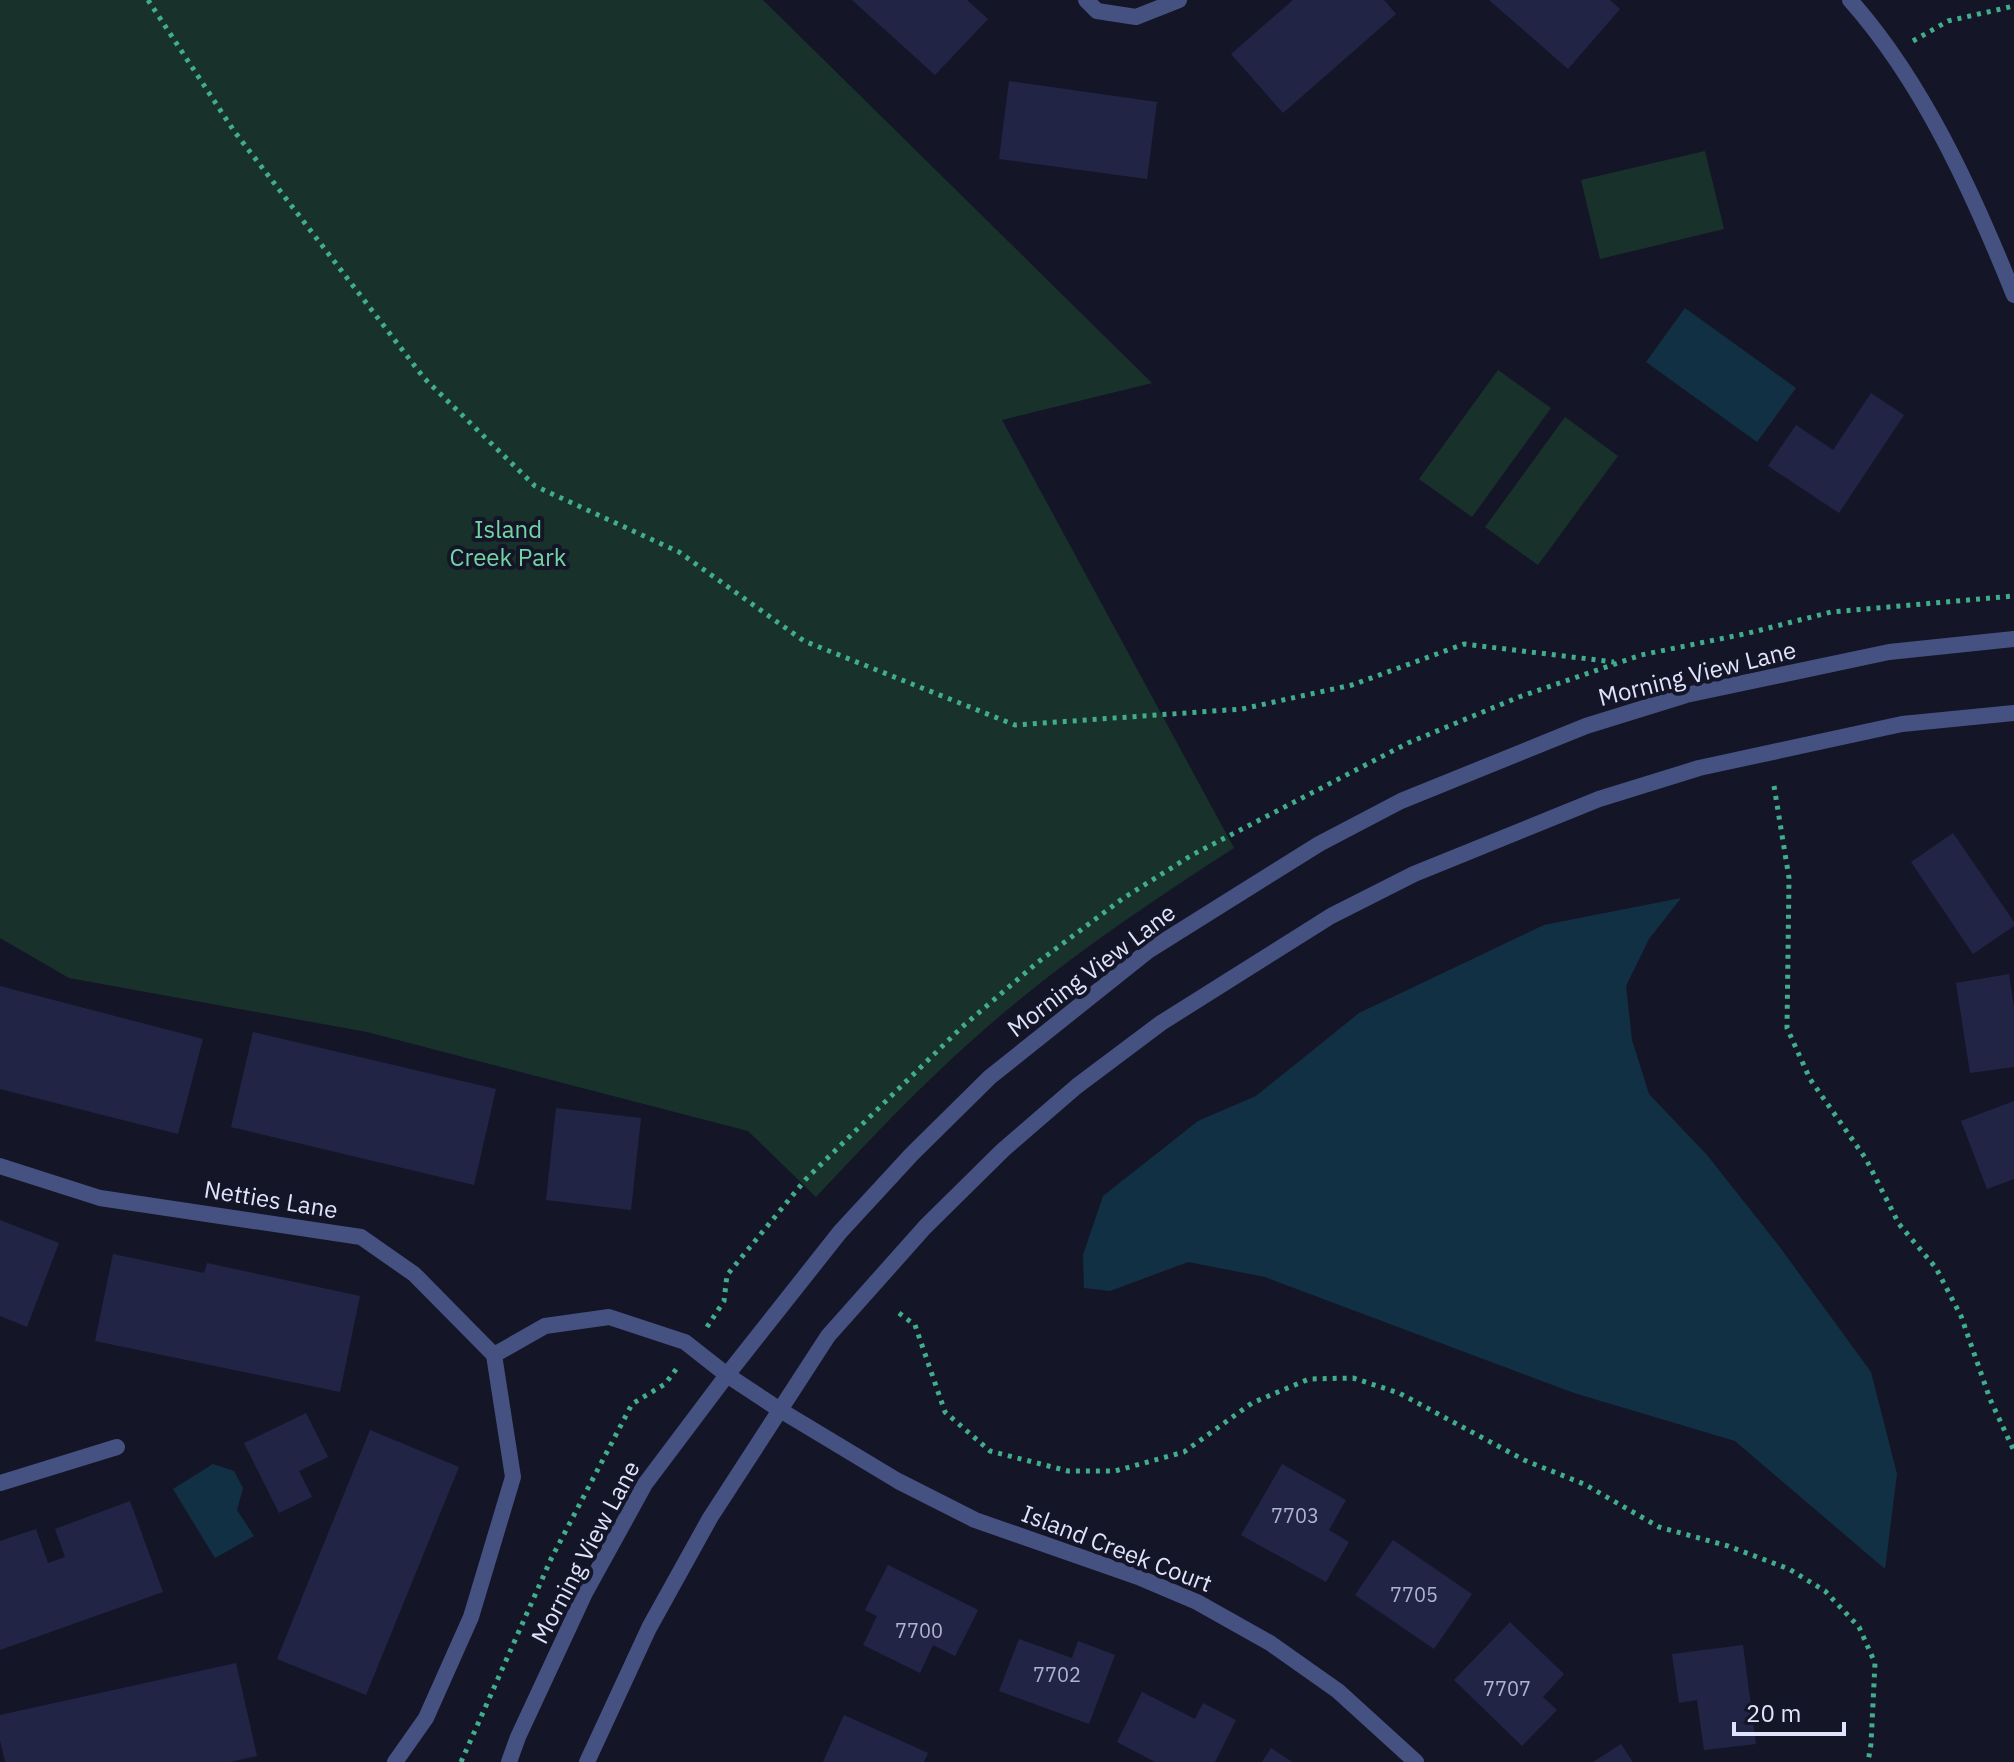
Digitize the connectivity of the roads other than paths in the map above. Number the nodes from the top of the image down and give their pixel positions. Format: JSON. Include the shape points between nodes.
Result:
{"nodes":[{"id":1,"x":1086,"y":0,"type":"edge"},
{"id":2,"x":1179,"y":0,"type":"edge"},
{"id":3,"x":1850,"y":0,"type":"edge"},
{"id":4,"x":2013,"y":290,"type":"edge"},
{"id":5,"x":2014,"y":639,"type":"edge"},
{"id":6,"x":2014,"y":713,"type":"edge"},
{"id":7,"x":0,"y":1166,"type":"edge"},
{"id":8,"x":494,"y":1355,"type":"junction"},
{"id":9,"x":727,"y":1375,"type":"junction"},
{"id":10,"x":780,"y":1410,"type":"junction"},
{"id":11,"x":117,"y":1447,"type":"dead end"},
{"id":12,"x":0,"y":1483,"type":"edge"},
{"id":13,"x":395,"y":1762,"type":"edge"},
{"id":14,"x":509,"y":1762,"type":"edge"},
{"id":15,"x":587,"y":1762,"type":"edge"},
{"id":16,"x":1416,"y":1762,"type":"edge"}],
"edges":[{"from":1,"to":2,"type":"street","via":[[1097,11],[1136,17]]},
{"from":3,"to":4,"type":"street","via":[[1875,28],[1940,133]]},
{"from":5,"to":9,"type":"street","name":"Morning View Lane","via":[[1889,652],[1686,695],[1500,759],[1401,801],[1319,844],[1148,951],[990,1077],[840,1232]]},
{"from":6,"to":10,"type":"street","via":[[1902,724],[1699,768],[1513,832],[1331,916],[1161,1023],[1003,1150],[853,1305]]},
{"from":7,"to":8,"type":"street","name":"Netties Lane","via":[[100,1198],[361,1237],[414,1274]]},
{"from":8,"to":9,"type":"street","via":[[545,1326],[609,1317],[685,1342]]},
{"from":8,"to":13,"type":"street","via":[[513,1477],[471,1617],[426,1718]]},
{"from":9,"to":10,"type":"street","name":"Island Creek Court"},
{"from":9,"to":14,"type":"street","name":"Morning View Lane","via":[[645,1484],[585,1593]]},
{"from":10,"to":15,"type":"street","via":[[710,1518],[649,1628]]},
{"from":10,"to":16,"type":"street","name":"Island Creek Court","via":[[975,1520],[1197,1602],[1270,1643],[1338,1691]]},
{"from":11,"to":12,"type":"street"}]}
